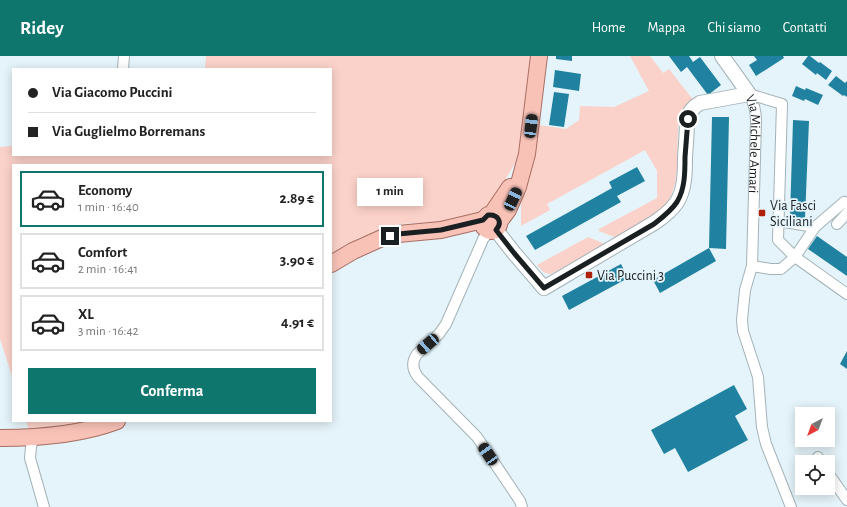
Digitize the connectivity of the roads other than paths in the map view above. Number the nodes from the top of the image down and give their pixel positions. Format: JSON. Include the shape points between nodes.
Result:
{"nodes":[{"id":1,"x":124,"y":56,"type":"edge"},
{"id":2,"x":539,"y":56,"type":"edge"},
{"id":3,"x":722,"y":56,"type":"edge"},
{"id":4,"x":123,"y":68,"type":"edge"},
{"id":5,"x":749,"y":94,"type":"junction"},
{"id":6,"x":847,"y":204,"type":"edge"},
{"id":7,"x":847,"y":213,"type":"edge"},
{"id":8,"x":778,"y":221,"type":"junction"},
{"id":9,"x":837,"y":224,"type":"dead end"},
{"id":10,"x":491,"y":225,"type":"junction"},
{"id":11,"x":815,"y":227,"type":"junction"},
{"id":12,"x":795,"y":257,"type":"junction"},
{"id":13,"x":332,"y":263,"type":"edge"},
{"id":14,"x":752,"y":266,"type":"junction"},
{"id":15,"x":847,"y":294,"type":"edge"},
{"id":16,"x":114,"y":422,"type":"edge"},
{"id":17,"x":0,"y":438,"type":"edge"},
{"id":18,"x":33,"y":438,"type":"junction"},
{"id":19,"x":835,"y":483,"type":"edge"},
{"id":20,"x":847,"y":500,"type":"edge"},
{"id":21,"x":44,"y":507,"type":"edge"},
{"id":22,"x":522,"y":507,"type":"edge"},
{"id":23,"x":791,"y":507,"type":"edge"}],
"edges":[{"from":1,"to":4,"type":"street"},
{"from":2,"to":10,"type":"main road","via":[[527,154]]},
{"from":3,"to":5,"type":"main road","name":"Via Michele Amari"},
{"from":5,"to":8,"type":"street","via":[[782,104]]},
{"from":5,"to":10,"type":"main road","via":[[700,103],[689,113],[683,188],[671,210],[654,224],[544,288]]},
{"from":5,"to":14,"type":"street","name":"Via Michele Amari","via":[[756,111]]},
{"from":6,"to":11,"type":"street","via":[[844,202]]},
{"from":7,"to":9,"type":"street"},
{"from":8,"to":11,"type":"street"},
{"from":8,"to":12,"type":"street","via":[[778,240]]},
{"from":10,"to":13,"type":"main road","via":[[455,233],[441,230],[398,234],[382,238]]},
{"from":10,"to":22,"type":"street","via":[[446,324],[440,334],[417,354],[413,369],[477,437]]},
{"from":11,"to":12,"type":"street"},
{"from":12,"to":14,"type":"street","via":[[781,269]]},
{"from":12,"to":15,"type":"street"},
{"from":14,"to":23,"type":"street","via":[[745,290],[743,331],[758,377],[766,444]]},
{"from":16,"to":18,"type":"main road","via":[[88,430]]},
{"from":17,"to":18,"type":"main road"},
{"from":18,"to":21,"type":"street","via":[[30,458]]},
{"from":19,"to":20,"type":"street"}]}
